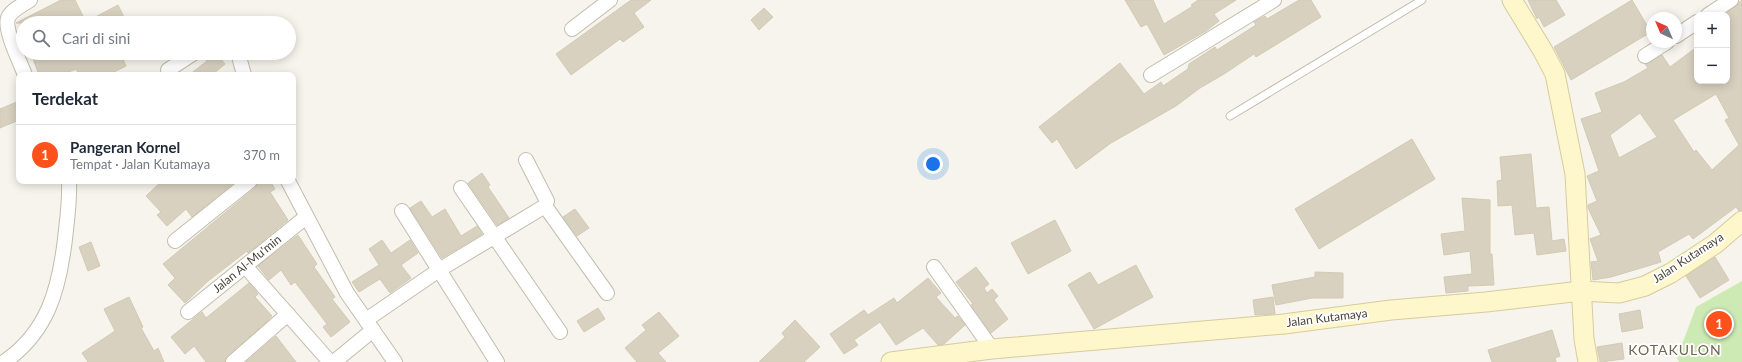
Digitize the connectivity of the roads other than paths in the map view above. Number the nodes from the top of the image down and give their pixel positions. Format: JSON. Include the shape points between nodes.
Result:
{"nodes":[{"id":1,"x":30,"y":0,"type":"edge"},
{"id":2,"x":610,"y":0,"type":"edge"},
{"id":3,"x":1274,"y":0,"type":"edge"},
{"id":4,"x":1422,"y":0,"type":"edge"},
{"id":5,"x":1512,"y":0,"type":"edge"},
{"id":6,"x":1731,"y":0,"type":"edge"},
{"id":7,"x":1713,"y":12,"type":"edge"},
{"id":8,"x":1694,"y":24,"type":"edge"},
{"id":9,"x":572,"y":29,"type":"dead end"},
{"id":10,"x":1682,"y":32,"type":"edge"},
{"id":11,"x":1657,"y":48,"type":"edge"},
{"id":12,"x":16,"y":51,"type":"edge"},
{"id":13,"x":1645,"y":56,"type":"dead end"},
{"id":14,"x":19,"y":60,"type":"edge"},
{"id":15,"x":183,"y":60,"type":"edge"},
{"id":16,"x":240,"y":60,"type":"edge"},
{"id":17,"x":168,"y":70,"type":"dead end"},
{"id":18,"x":24,"y":72,"type":"edge"},
{"id":19,"x":243,"y":72,"type":"edge"},
{"id":20,"x":1151,"y":75,"type":"dead end"},
{"id":21,"x":1230,"y":116,"type":"dead end"},
{"id":22,"x":526,"y":160,"type":"dead end"},
{"id":23,"x":70,"y":184,"type":"edge"},
{"id":24,"x":246,"y":184,"type":"edge"},
{"id":25,"x":290,"y":184,"type":"edge"},
{"id":26,"x":461,"y":188,"type":"dead end"},
{"id":27,"x":545,"y":206,"type":"junction"},
{"id":28,"x":402,"y":211,"type":"dead end"},
{"id":29,"x":306,"y":217,"type":"junction"},
{"id":30,"x":1742,"y":221,"type":"edge"},
{"id":31,"x":494,"y":238,"type":"junction"},
{"id":32,"x":176,"y":241,"type":"dead end"},
{"id":33,"x":245,"y":266,"type":"junction"},
{"id":34,"x":934,"y":267,"type":"dead end"},
{"id":35,"x":439,"y":270,"type":"junction"},
{"id":36,"x":1581,"y":291,"type":"junction"},
{"id":37,"x":606,"y":294,"type":"dead end"},
{"id":38,"x":188,"y":312,"type":"dead end"},
{"id":39,"x":288,"y":314,"type":"junction"},
{"id":40,"x":370,"y":325,"type":"junction"},
{"id":41,"x":560,"y":332,"type":"dead end"},
{"id":42,"x":982,"y":354,"type":"edge"},
{"id":43,"x":4,"y":362,"type":"edge"},
{"id":44,"x":233,"y":362,"type":"edge"},
{"id":45,"x":330,"y":362,"type":"edge"},
{"id":46,"x":334,"y":362,"type":"edge"},
{"id":47,"x":395,"y":362,"type":"edge"},
{"id":48,"x":497,"y":362,"type":"edge"},
{"id":49,"x":891,"y":362,"type":"edge"},
{"id":50,"x":1588,"y":362,"type":"edge"}],
"edges":[{"from":1,"to":12,"type":"street","via":[[8,18],[7,27]]},
{"from":2,"to":9,"type":"street"},
{"from":3,"to":20,"type":"street"},
{"from":4,"to":21,"type":"lane"},
{"from":5,"to":36,"type":"main road","via":[[1543,51],[1560,94],[1575,174]]},
{"from":6,"to":7,"type":"street"},
{"from":8,"to":10,"type":"street"},
{"from":11,"to":13,"type":"street"},
{"from":14,"to":18,"type":"street"},
{"from":15,"to":17,"type":"street"},
{"from":16,"to":19,"type":"street"},
{"from":22,"to":27,"type":"street","via":[[547,201]]},
{"from":23,"to":43,"type":"street","via":[[63,257],[51,305],[26,343]]},
{"from":24,"to":32,"type":"street"},
{"from":25,"to":29,"type":"street"},
{"from":26,"to":31,"type":"street"},
{"from":27,"to":31,"type":"street"},
{"from":27,"to":37,"type":"street"},
{"from":28,"to":35,"type":"street"},
{"from":29,"to":33,"type":"street","name":"Jalan Al-Mu'min"},
{"from":29,"to":40,"type":"street","via":[[347,293]]},
{"from":30,"to":36,"type":"main road","name":"Jalan Kutamaya","via":[[1715,244],[1671,273],[1645,286],[1619,293]]},
{"from":31,"to":35,"type":"street"},
{"from":31,"to":41,"type":"street"},
{"from":33,"to":38,"type":"street","name":"Jalan Al-Mu'min"},
{"from":33,"to":39,"type":"street"},
{"from":34,"to":42,"type":"street"},
{"from":35,"to":40,"type":"street"},
{"from":35,"to":48,"type":"street"},
{"from":36,"to":42,"type":"main road","name":"Jalan Kutamaya"},
{"from":36,"to":50,"type":"main road"},
{"from":39,"to":44,"type":"street"},
{"from":39,"to":45,"type":"street"},
{"from":40,"to":46,"type":"street"},
{"from":40,"to":47,"type":"street"},
{"from":42,"to":49,"type":"main road","name":"Jalan Kutamaya"}]}
